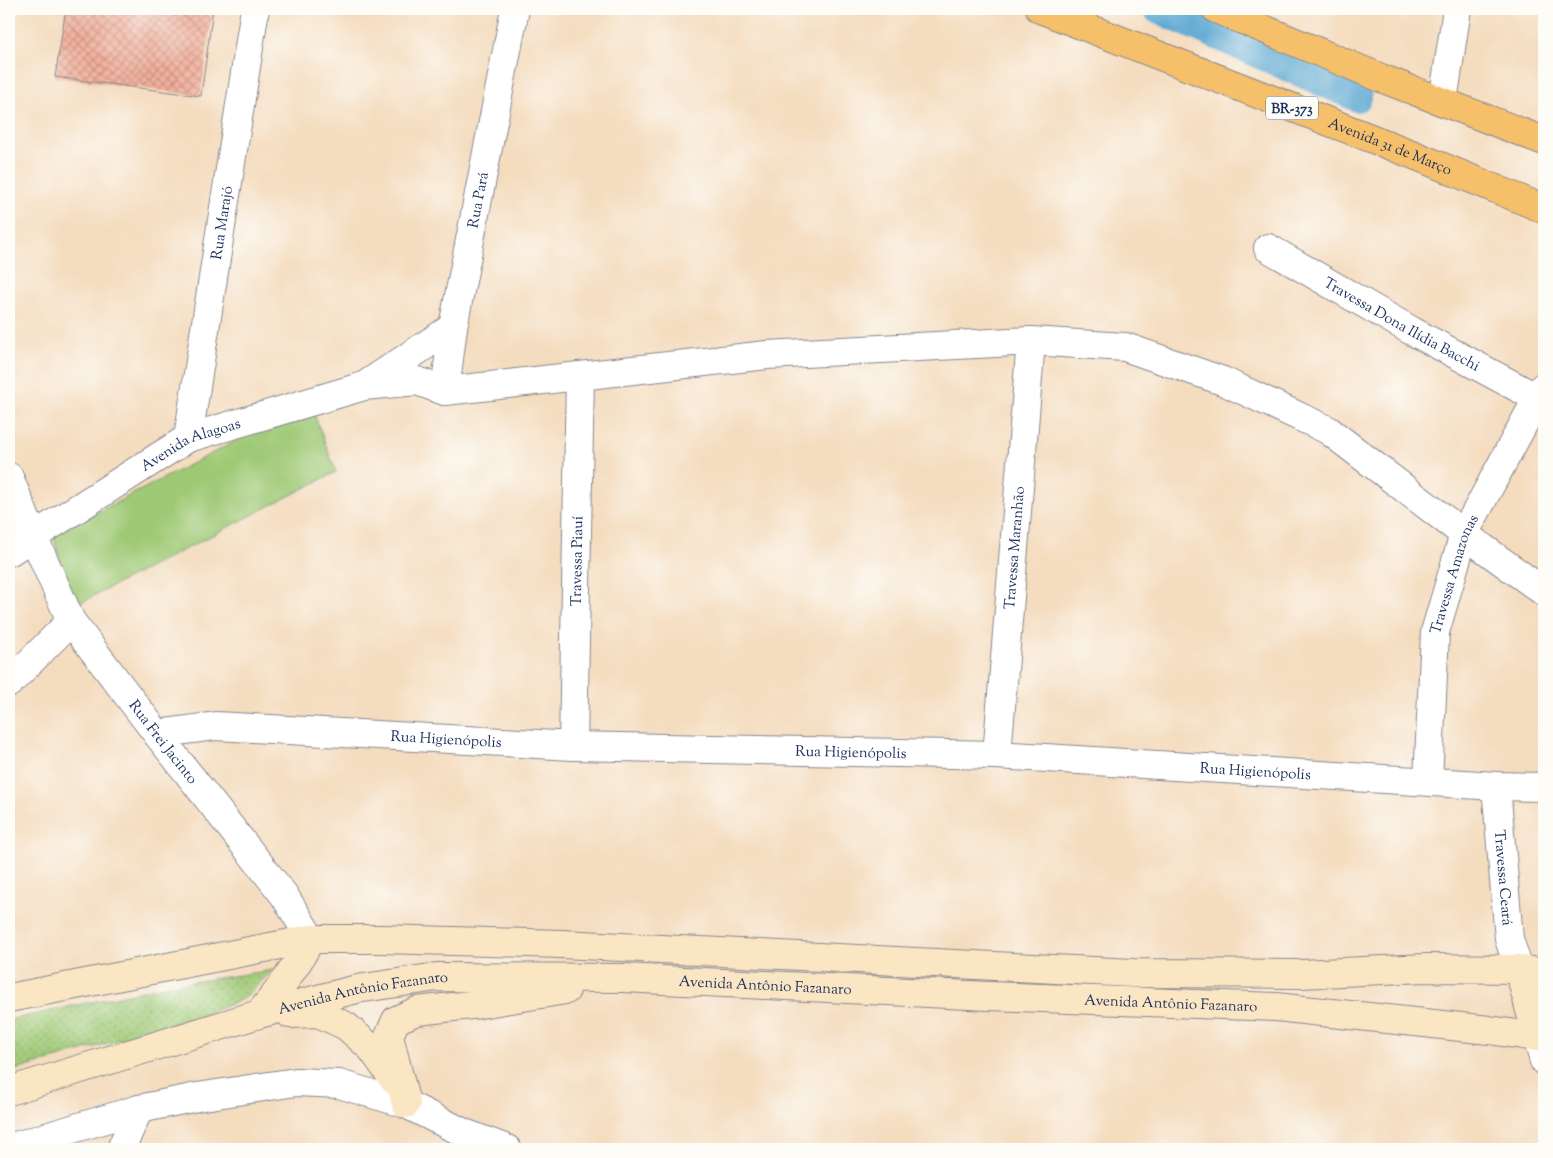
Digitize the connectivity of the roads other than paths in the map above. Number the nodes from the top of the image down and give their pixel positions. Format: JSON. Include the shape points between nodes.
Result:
{"nodes":[{"id":1,"x":255,"y":9,"type":"edge"},
{"id":2,"x":515,"y":9,"type":"edge"},
{"id":3,"x":1040,"y":9,"type":"edge"},
{"id":4,"x":1216,"y":9,"type":"edge"},
{"id":5,"x":1457,"y":9,"type":"edge"},
{"id":6,"x":1444,"y":101,"type":"junction"},
{"id":7,"x":1544,"y":141,"type":"edge"},
{"id":8,"x":1544,"y":209,"type":"edge"},
{"id":9,"x":1268,"y":248,"type":"dead end"},
{"id":10,"x":453,"y":327,"type":"junction"},
{"id":11,"x":1031,"y":341,"type":"junction"},
{"id":12,"x":580,"y":376,"type":"junction"},
{"id":13,"x":364,"y":386,"type":"junction"},
{"id":14,"x":445,"y":391,"type":"junction"},
{"id":15,"x":1540,"y":392,"type":"edge"},
{"id":16,"x":188,"y":438,"type":"junction"},
{"id":17,"x":9,"y":476,"type":"edge"},
{"id":18,"x":1464,"y":534,"type":"junction"},
{"id":19,"x":33,"y":536,"type":"junction"},
{"id":20,"x":9,"y":552,"type":"edge"},
{"id":21,"x":1544,"y":592,"type":"edge"},
{"id":22,"x":71,"y":621,"type":"junction"},
{"id":23,"x":9,"y":683,"type":"edge"},
{"id":24,"x":156,"y":734,"type":"junction"},
{"id":25,"x":572,"y":746,"type":"junction"},
{"id":26,"x":997,"y":755,"type":"junction"},
{"id":27,"x":1428,"y":781,"type":"junction"},
{"id":28,"x":1496,"y":786,"type":"junction"},
{"id":29,"x":1544,"y":787,"type":"edge"},
{"id":30,"x":311,"y":939,"type":"junction"},
{"id":31,"x":1532,"y":971,"type":"edge"},
{"id":32,"x":624,"y":978,"type":"junction"},
{"id":33,"x":9,"y":998,"type":"edge"},
{"id":34,"x":259,"y":1014,"type":"junction"},
{"id":35,"x":1542,"y":1045,"type":"edge"},
{"id":36,"x":9,"y":1091,"type":"edge"},
{"id":37,"x":406,"y":1104,"type":"junction"},
{"id":38,"x":139,"y":1109,"type":"junction"},
{"id":39,"x":458,"y":1141,"type":"edge"},
{"id":40,"x":9,"y":1148,"type":"edge"},
{"id":41,"x":122,"y":1149,"type":"edge"},
{"id":42,"x":507,"y":1149,"type":"edge"}],
"edges":[{"from":1,"to":16,"type":"street","name":"Rua Marajó"},
{"from":2,"to":10,"type":"street","name":"Rua Pará"},
{"from":3,"to":8,"type":"main road","name":"Avenida 31 de Março","number":"BR-373"},
{"from":4,"to":6,"type":"main road","via":[[1380,78]]},
{"from":5,"to":6,"type":"street"},
{"from":6,"to":7,"type":"main road"},
{"from":9,"to":15,"type":"street","name":"Travessa Dona Ilídia Bacchi","via":[[1412,331]]},
{"from":10,"to":13,"type":"street","name":"Avenida Alagoas"},
{"from":10,"to":14,"type":"street","name":"Rua Pará"},
{"from":11,"to":12,"type":"street","via":[[767,355]]},
{"from":11,"to":18,"type":"street","via":[[1125,347],[1223,381],[1328,430]]},
{"from":11,"to":26,"type":"street","name":"Travessa Maranhão"},
{"from":12,"to":14,"type":"street"},
{"from":12,"to":25,"type":"street","name":"Travessa Piauí"},
{"from":13,"to":14,"type":"street","name":"Avenida Alagoas","via":[[417,381]]},
{"from":13,"to":16,"type":"street","name":"Avenida Alagoas"},
{"from":15,"to":18,"type":"street","name":"Travessa Amazonas"},
{"from":16,"to":19,"type":"street","name":"Avenida Alagoas"},
{"from":17,"to":19,"type":"street","name":"Rua Frei Jacinto"},
{"from":18,"to":21,"type":"street"},
{"from":18,"to":27,"type":"street","name":"Travessa Amazonas","via":[[1435,632]]},
{"from":19,"to":20,"type":"street","name":"Avenida Alagoas"},
{"from":19,"to":22,"type":"street","name":"Rua Frei Jacinto"},
{"from":22,"to":23,"type":"street"},
{"from":22,"to":24,"type":"street","name":"Rua Frei Jacinto"},
{"from":24,"to":25,"type":"street","name":"Rua Higienópolis","via":[[216,726]]},
{"from":24,"to":30,"type":"street","name":"Rua Frei Jacinto","via":[[284,895]]},
{"from":25,"to":26,"type":"street","name":"Rua Higienópolis"},
{"from":26,"to":27,"type":"street","name":"Rua Higienópolis"},
{"from":27,"to":28,"type":"street","name":"Rua Higienópolis"},
{"from":28,"to":29,"type":"street","name":"Rua Higienópolis"},
{"from":28,"to":31,"type":"street","name":"Travessa Ceará","via":[[1509,939]]},
{"from":30,"to":31,"type":"main road","name":"Avenida Antônio Fazanaro","via":[[562,944],[1133,973],[1301,974],[1425,968]]},
{"from":30,"to":33,"type":"main road","name":"Avenida Antônio Fazanaro"},
{"from":30,"to":34,"type":"main road","via":[[280,990]]},
{"from":31,"to":35,"type":"main road"},
{"from":32,"to":34,"type":"main road","name":"Avenida Antônio Fazanaro","via":[[437,977],[357,989]]},
{"from":32,"to":35,"type":"main road","name":"Avenida Antônio Fazanaro","via":[[1276,1007],[1489,1030]]},
{"from":32,"to":37,"type":"main road","via":[[543,994],[417,1011],[396,1020],[389,1036]]},
{"from":34,"to":36,"type":"main road","name":"Avenida Antônio Fazanaro"},
{"from":34,"to":37,"type":"main road","via":[[318,1014],[346,1026],[385,1065]]},
{"from":37,"to":38,"type":"street","via":[[339,1084],[296,1082]]},
{"from":37,"to":39,"type":"street"},
{"from":38,"to":40,"type":"street"},
{"from":38,"to":41,"type":"street"},
{"from":39,"to":42,"type":"street"}]}
